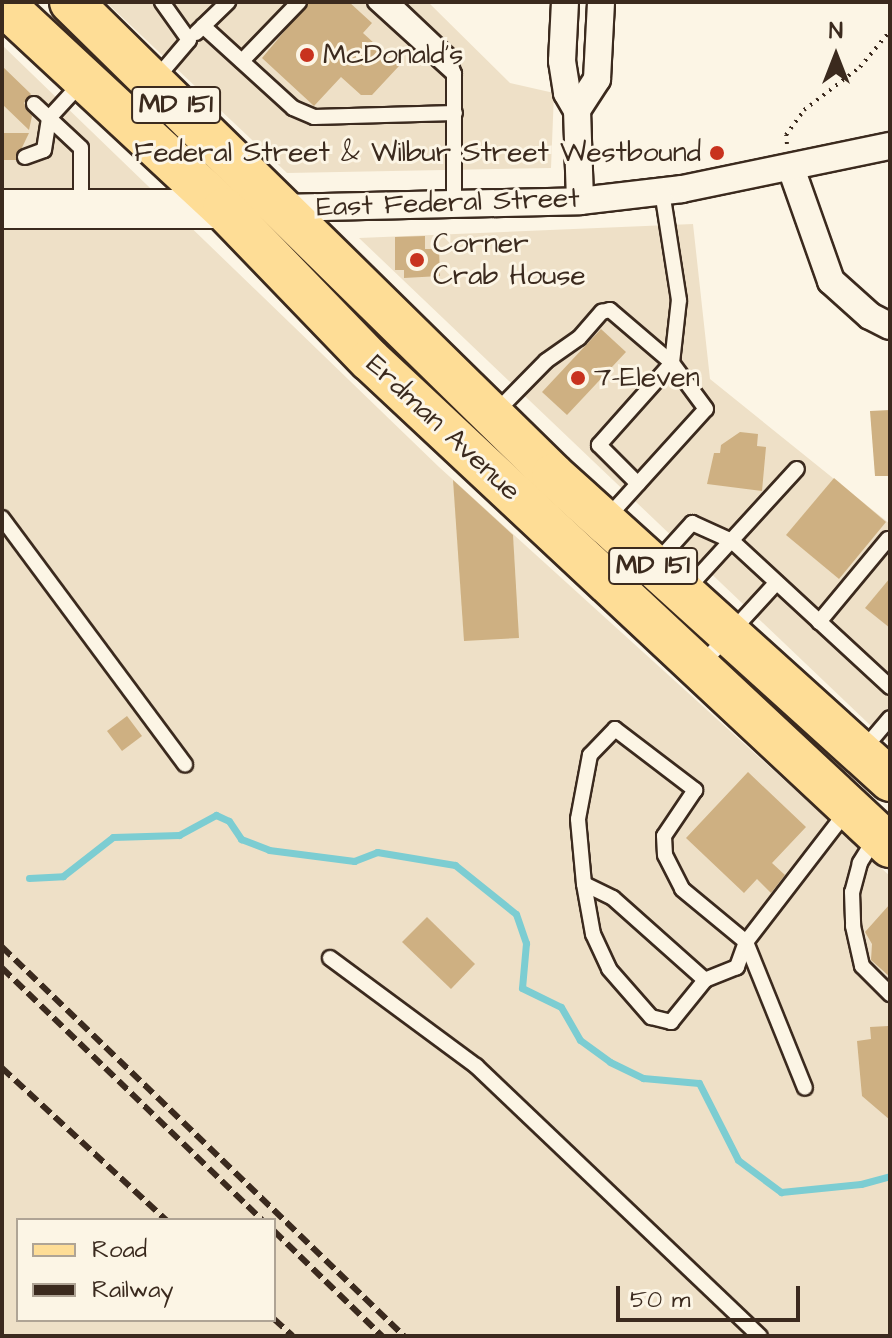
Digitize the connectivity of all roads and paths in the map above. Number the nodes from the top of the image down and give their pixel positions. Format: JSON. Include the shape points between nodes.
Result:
{"nodes":[{"id":1,"x":71,"y":2,"type":"edge"},
{"id":2,"x":162,"y":2,"type":"edge"},
{"id":3,"x":228,"y":2,"type":"edge"},
{"id":4,"x":299,"y":2,"type":"edge"},
{"id":5,"x":375,"y":2,"type":"edge"},
{"id":6,"x":392,"y":2,"type":"edge"},
{"id":7,"x":565,"y":2,"type":"edge"},
{"id":8,"x":601,"y":2,"type":"edge"},
{"id":9,"x":2,"y":3,"type":"edge"},
{"id":10,"x":203,"y":26,"type":"junction"},
{"id":11,"x":890,"y":31,"type":"edge"},
{"id":12,"x":189,"y":40,"type":"junction"},
{"id":13,"x":242,"y":61,"type":"junction"},
{"id":14,"x":454,"y":74,"type":"junction"},
{"id":15,"x":85,"y":79,"type":"junction"},
{"id":16,"x":153,"y":82,"type":"junction"},
{"id":17,"x":34,"y":104,"type":"dead end"},
{"id":18,"x":577,"y":110,"type":"junction"},
{"id":19,"x":455,"y":113,"type":"junction"},
{"id":20,"x":49,"y":118,"type":"junction"},
{"id":21,"x":31,"y":123,"type":"dead end"},
{"id":22,"x":46,"y":134,"type":"junction"},
{"id":23,"x":890,"y":146,"type":"edge"},
{"id":24,"x":26,"y":150,"type":"dead end"},
{"id":25,"x":791,"y":168,"type":"junction"},
{"id":26,"x":662,"y":191,"type":"junction"},
{"id":27,"x":580,"y":201,"type":"junction"},
{"id":28,"x":454,"y":204,"type":"junction"},
{"id":29,"x":280,"y":208,"type":"junction"},
{"id":30,"x":2,"y":209,"type":"edge"},
{"id":31,"x":81,"y":209,"type":"junction"},
{"id":32,"x":224,"y":209,"type":"junction"},
{"id":33,"x":890,"y":326,"type":"edge"},
{"id":34,"x":672,"y":363,"type":"junction"},
{"id":35,"x":494,"y":414,"type":"junction"},
{"id":36,"x":797,"y":469,"type":"dead end"},
{"id":37,"x":638,"y":484,"type":"junction"},
{"id":38,"x":2,"y":518,"type":"edge"},
{"id":39,"x":604,"y":521,"type":"junction"},
{"id":40,"x":888,"y":539,"type":"edge"},
{"id":41,"x":732,"y":541,"type":"junction"},
{"id":42,"x":653,"y":566,"type":"junction"},
{"id":43,"x":776,"y":583,"type":"junction"},
{"id":44,"x":683,"y":593,"type":"junction"},
{"id":45,"x":819,"y":622,"type":"junction"},
{"id":46,"x":729,"y":634,"type":"junction"},
{"id":47,"x":700,"y":666,"type":"junction"},
{"id":48,"x":890,"y":687,"type":"edge"},
{"id":49,"x":890,"y":718,"type":"edge"},
{"id":50,"x":185,"y":764,"type":"dead end"},
{"id":51,"x":875,"y":767,"type":"edge"},
{"id":52,"x":872,"y":830,"type":"edge"},
{"id":53,"x":584,"y":884,"type":"junction"},
{"id":54,"x":746,"y":942,"type":"junction"},
{"id":55,"x":330,"y":958,"type":"dead end"},
{"id":56,"x":705,"y":980,"type":"junction"},
{"id":57,"x":890,"y":994,"type":"edge"},
{"id":58,"x":805,"y":1088,"type":"dead end"},
{"id":59,"x":760,"y":1336,"type":"edge"}],
"edges":[{"from":1,"to":16,"type":"main road","name":"Erdman Avenue","number":"MD 151"},
{"from":2,"to":12,"type":"lane"},
{"from":3,"to":10,"type":"lane"},
{"from":4,"to":13,"type":"lane"},
{"from":5,"to":14,"type":"lane"},
{"from":6,"to":14,"type":"lane","via":[[447,54]]},
{"from":7,"to":18,"type":"street","via":[[562,61],[567,93]]},
{"from":8,"to":18,"type":"street","via":[[597,79]]},
{"from":9,"to":15,"type":"main road","name":"Erdman Avenue","number":"MD 151"},
{"from":10,"to":12,"type":"lane"},
{"from":10,"to":13,"type":"lane"},
{"from":11,"to":25,"type":"path","via":[[860,67],[804,110],[786,135]]},
{"from":12,"to":16,"type":"lane"},
{"from":13,"to":19,"type":"lane","via":[[293,108],[314,117]]},
{"from":14,"to":19,"type":"lane"},
{"from":15,"to":20,"type":"lane"},
{"from":15,"to":32,"type":"main road","name":"Erdman Avenue","number":"MD 151"},
{"from":16,"to":29,"type":"main road","name":"Erdman Avenue","number":"MD 151"},
{"from":17,"to":20,"type":"lane"},
{"from":18,"to":27,"type":"street"},
{"from":19,"to":28,"type":"lane"},
{"from":20,"to":22,"type":"lane"},
{"from":20,"to":31,"type":"lane","via":[[81,148]]},
{"from":21,"to":22,"type":"lane"},
{"from":22,"to":24,"type":"lane","via":[[44,150]]},
{"from":23,"to":25,"type":"street","name":"East Federal Street"},
{"from":25,"to":26,"type":"street","name":"East Federal Street"},
{"from":25,"to":33,"type":"street","via":[[831,281],[870,316]]},
{"from":26,"to":27,"type":"street","name":"East Federal Street"},
{"from":26,"to":34,"type":"lane","via":[[679,300]]},
{"from":27,"to":28,"type":"street","name":"East Federal Street"},
{"from":28,"to":29,"type":"street","name":"East Federal Street"},
{"from":29,"to":32,"type":"street","name":"East Federal Street"},
{"from":29,"to":35,"type":"main road","name":"Erdman Avenue","number":"MD 151"},
{"from":30,"to":31,"type":"street","name":"East Federal Street"},
{"from":31,"to":32,"type":"street","name":"East Federal Street"},
{"from":32,"to":47,"type":"main road","name":"Erdman Avenue","number":"MD 151","via":[[370,360]]},
{"from":34,"to":35,"type":"lane","via":[[610,310],[602,312]]},
{"from":34,"to":37,"type":"lane","via":[[706,409]]},
{"from":34,"to":37,"type":"lane","via":[[599,445]]},
{"from":35,"to":39,"type":"main road","name":"Erdman Avenue","number":"MD 151"},
{"from":36,"to":41,"type":"lane"},
{"from":37,"to":39,"type":"lane"},
{"from":38,"to":50,"type":"lane"},
{"from":39,"to":42,"type":"main road","name":"Erdman Avenue","number":"MD 151"},
{"from":40,"to":45,"type":"lane"},
{"from":41,"to":42,"type":"lane","via":[[692,523]]},
{"from":41,"to":43,"type":"lane"},
{"from":41,"to":44,"type":"lane"},
{"from":42,"to":44,"type":"main road","name":"Erdman Avenue","number":"MD 151"},
{"from":43,"to":45,"type":"lane"},
{"from":43,"to":46,"type":"lane"},
{"from":44,"to":46,"type":"main road","name":"Erdman Avenue","number":"MD 151"},
{"from":45,"to":48,"type":"lane"},
{"from":46,"to":47,"type":"lane"},
{"from":46,"to":51,"type":"main road","name":"Erdman Avenue","number":"MD 151"},
{"from":47,"to":52,"type":"main road","name":"Erdman Avenue","number":"MD 151"},
{"from":49,"to":51,"type":"lane"},
{"from":52,"to":54,"type":"lane"},
{"from":52,"to":57,"type":"lane","via":[[852,892],[853,926],[862,966]]},
{"from":53,"to":54,"type":"lane","via":[[578,819],[590,755],[615,729],[695,790],[664,836],[665,855],[682,889]]},
{"from":53,"to":56,"type":"lane","via":[[613,898]]},
{"from":53,"to":56,"type":"lane","via":[[593,934],[609,969],[651,1017],[671,1022]]},
{"from":54,"to":56,"type":"lane","via":[[737,967]]},
{"from":54,"to":58,"type":"lane"},
{"from":55,"to":59,"type":"lane","via":[[476,1066]]}]}
